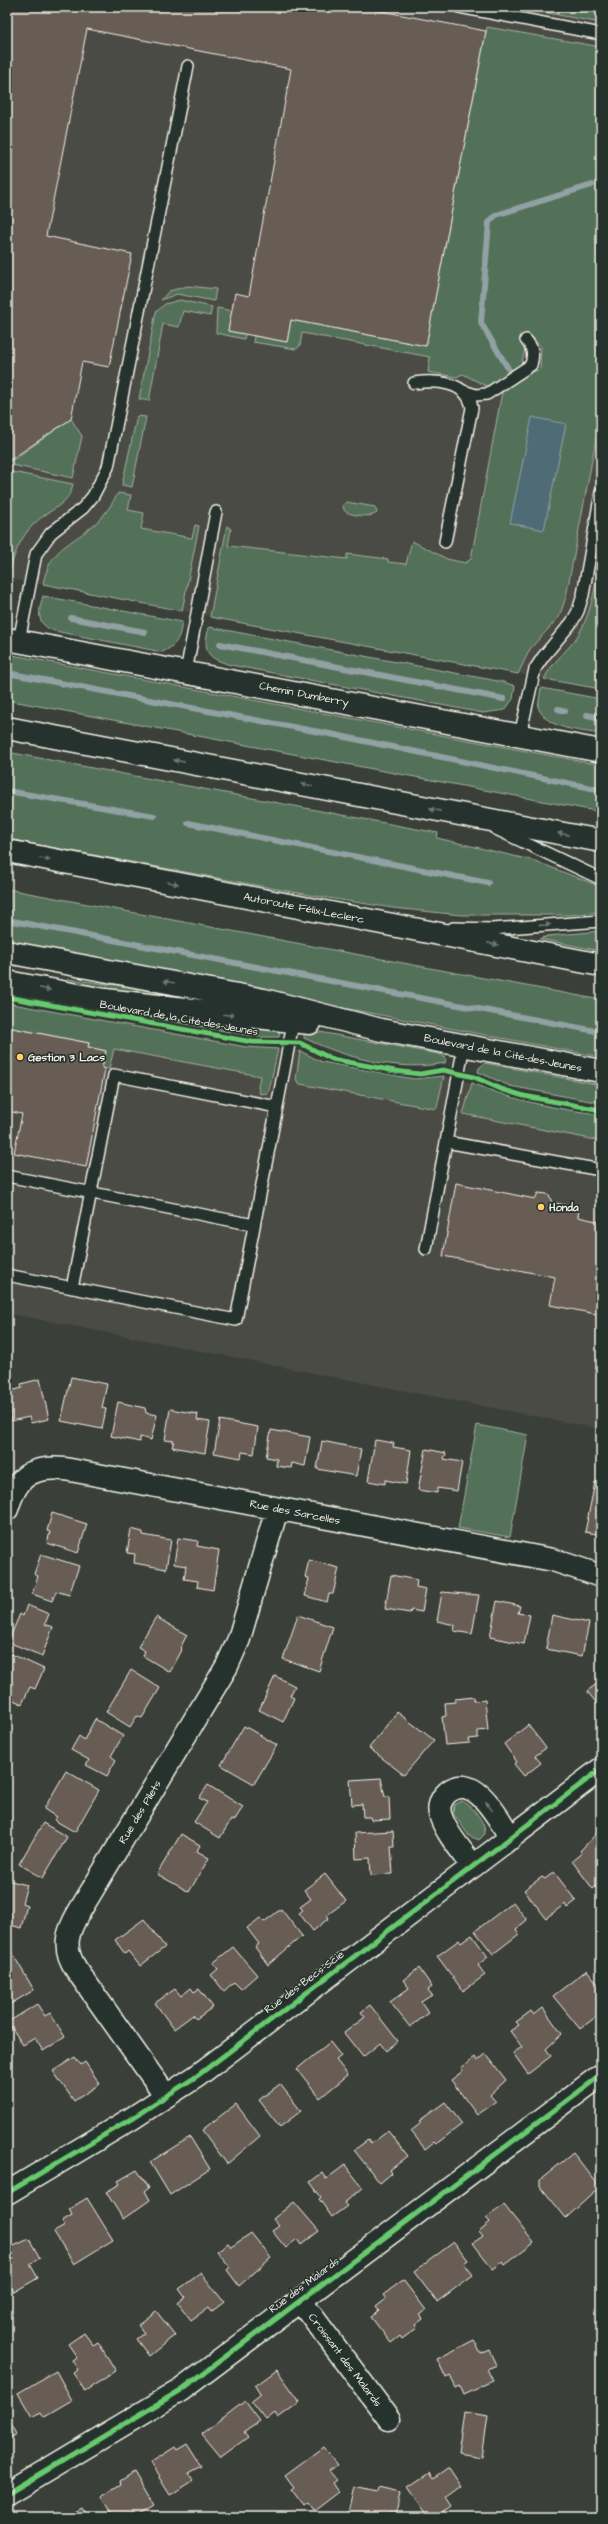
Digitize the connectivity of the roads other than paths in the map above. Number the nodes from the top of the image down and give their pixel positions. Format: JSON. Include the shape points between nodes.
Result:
{"nodes":[{"id":1,"x":459,"y":7,"type":"edge"},
{"id":2,"x":601,"y":34,"type":"edge"},
{"id":3,"x":188,"y":66,"type":"dead end"},
{"id":4,"x":526,"y":340,"type":"dead end"},
{"id":5,"x":414,"y":383,"type":"dead end"},
{"id":6,"x":463,"y":391,"type":"junction"},
{"id":7,"x":601,"y":492,"type":"edge"},
{"id":8,"x":216,"y":512,"type":"dead end"},
{"id":9,"x":445,"y":542,"type":"dead end"},
{"id":10,"x":13,"y":640,"type":"edge"},
{"id":11,"x":186,"y":672,"type":"junction"},
{"id":12,"x":7,"y":728,"type":"edge"},
{"id":13,"x":520,"y":735,"type":"junction"},
{"id":14,"x":601,"y":751,"type":"edge"},
{"id":15,"x":470,"y":816,"type":"junction"},
{"id":16,"x":601,"y":841,"type":"edge"},
{"id":17,"x":7,"y":851,"type":"edge"},
{"id":18,"x":601,"y":879,"type":"edge"},
{"id":19,"x":601,"y":921,"type":"edge"},
{"id":20,"x":402,"y":927,"type":"junction"},
{"id":21,"x":7,"y":952,"type":"edge"},
{"id":22,"x":601,"y":965,"type":"edge"},
{"id":23,"x":7,"y":982,"type":"edge"},
{"id":24,"x":294,"y":1015,"type":"junction"},
{"id":25,"x":464,"y":1045,"type":"junction"},
{"id":26,"x":601,"y":1071,"type":"edge"},
{"id":27,"x":277,"y":1107,"type":"junction"},
{"id":28,"x":446,"y":1142,"type":"junction"},
{"id":29,"x":601,"y":1170,"type":"edge"},
{"id":30,"x":7,"y":1176,"type":"edge"},
{"id":31,"x":90,"y":1192,"type":"junction"},
{"id":32,"x":254,"y":1225,"type":"junction"},
{"id":33,"x":426,"y":1250,"type":"dead end"},
{"id":34,"x":7,"y":1275,"type":"edge"},
{"id":35,"x":72,"y":1288,"type":"junction"},
{"id":36,"x":7,"y":1509,"type":"edge"},
{"id":37,"x":278,"y":1509,"type":"junction"},
{"id":38,"x":601,"y":1576,"type":"edge"},
{"id":39,"x":601,"y":1770,"type":"edge"},
{"id":40,"x":511,"y":1838,"type":"junction"},
{"id":41,"x":473,"y":1866,"type":"junction"},
{"id":42,"x":601,"y":2075,"type":"edge"},
{"id":43,"x":166,"y":2096,"type":"junction"},
{"id":44,"x":7,"y":2193,"type":"edge"},
{"id":45,"x":300,"y":2300,"type":"junction"},
{"id":46,"x":389,"y":2419,"type":"dead end"},
{"id":47,"x":7,"y":2494,"type":"edge"}],
"edges":[{"from":1,"to":2,"type":"lane"},
{"from":3,"to":10,"type":"lane","via":[[108,467],[96,491],[83,508],[51,533],[36,554]]},
{"from":4,"to":6,"type":"lane","via":[[532,347],[531,365],[487,394],[476,395]]},
{"from":5,"to":6,"type":"lane","via":[[438,381]]},
{"from":6,"to":9,"type":"lane","via":[[471,400],[472,408]]},
{"from":7,"to":13,"type":"lane","via":[[578,611],[535,669]]},
{"from":8,"to":11,"type":"lane"},
{"from":10,"to":11,"type":"main road","name":"Chemin Dumberry"},
{"from":11,"to":13,"type":"main road","name":"Chemin Dumberry"},
{"from":15,"to":12,"type":"main road","one_way":true},
{"from":13,"to":14,"type":"main road","name":"Chemin Dumberry"},
{"from":16,"to":15,"type":"main road","one_way":true},
{"from":15,"to":18,"type":"lane"},
{"from":17,"to":20,"type":"main road","name":"Autoroute Félix-Leclerc","one_way":true},
{"from":20,"to":19,"type":"lane","one_way":true,"via":[[492,929]]},
{"from":20,"to":22,"type":"main road","name":"Autoroute Félix-Leclerc","one_way":true},
{"from":24,"to":21,"type":"main road","name":"Boulevard de la Cité-des-Jeunes","one_way":true,"via":[[257,999]]},
{"from":23,"to":24,"type":"main road","name":"Boulevard de la Cité-des-Jeunes","one_way":true,"via":[[112,1001]]},
{"from":24,"to":25,"type":"main road","name":"Boulevard de la Cité-des-Jeunes"},
{"from":24,"to":27,"type":"lane"},
{"from":25,"to":26,"type":"main road","name":"Boulevard de la Cité-des-Jeunes"},
{"from":25,"to":28,"type":"lane"},
{"from":27,"to":31,"type":"lane","via":[[114,1075]]},
{"from":27,"to":32,"type":"lane"},
{"from":28,"to":29,"type":"lane"},
{"from":28,"to":33,"type":"lane"},
{"from":30,"to":31,"type":"lane"},
{"from":31,"to":32,"type":"lane"},
{"from":31,"to":35,"type":"lane"},
{"from":32,"to":35,"type":"lane","via":[[236,1320]]},
{"from":34,"to":35,"type":"lane"},
{"from":36,"to":37,"type":"main road","name":"Rue des Sarcelles","via":[[12,1494],[22,1480],[33,1472],[47,1468],[65,1469]]},
{"from":37,"to":38,"type":"main road","name":"Rue des Sarcelles","via":[[553,1560]]},
{"from":37,"to":43,"type":"main road","name":"Rue des Pilets","via":[[239,1639],[227,1666],[79,1912],[66,1940],[68,1955],[76,1969]]},
{"from":39,"to":40,"type":"main road","name":"Rue des Becs-Scie"},
{"from":40,"to":41,"type":"main road","name":"Rue des Becs-Scie"},
{"from":40,"to":41,"type":"main road","one_way":true,"via":[[474,1790],[463,1787],[451,1790],[442,1799],[439,1812]]},
{"from":41,"to":43,"type":"main road","name":"Rue des Becs-Scie","via":[[197,2076]]},
{"from":42,"to":45,"type":"main road","name":"Rue des Malards"},
{"from":43,"to":44,"type":"main road","name":"Rue des Becs-Scie"},
{"from":45,"to":46,"type":"main road","name":"Croissant des Malards"},
{"from":45,"to":47,"type":"main road","name":"Rue des Malards","via":[[181,2390]]}]}
